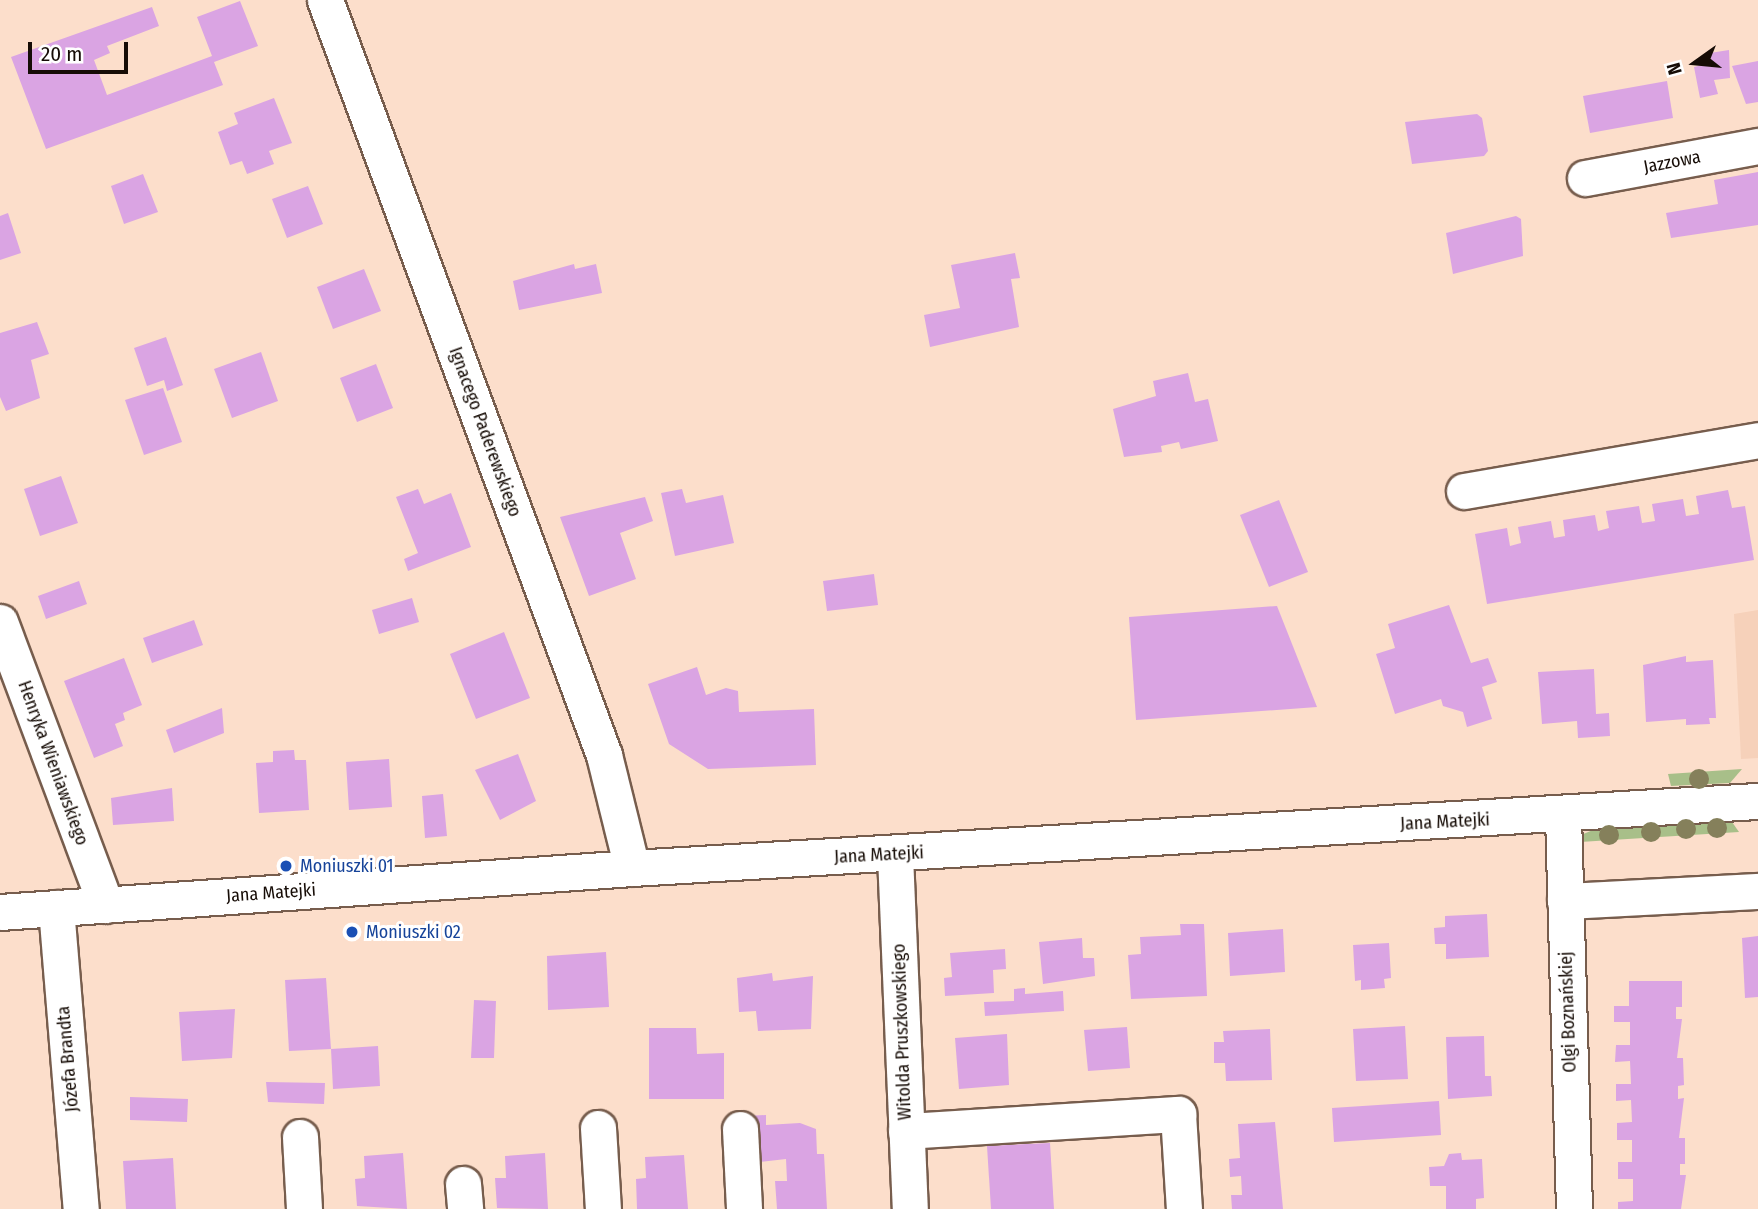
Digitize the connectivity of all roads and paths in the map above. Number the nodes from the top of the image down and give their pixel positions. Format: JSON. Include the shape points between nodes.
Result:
{"nodes":[{"id":1,"x":326,"y":0,"type":"edge"},
{"id":2,"x":1758,"y":146,"type":"edge"},
{"id":3,"x":1585,"y":178,"type":"dead end"},
{"id":4,"x":1758,"y":440,"type":"edge"},
{"id":5,"x":1464,"y":491,"type":"dead end"},
{"id":6,"x":0,"y":622,"type":"edge"},
{"id":7,"x":1758,"y":801,"type":"edge"},
{"id":8,"x":1563,"y":815,"type":"junction"},
{"id":9,"x":895,"y":855,"type":"junction"},
{"id":10,"x":632,"y":868,"type":"junction"},
{"id":11,"x":1758,"y":891,"type":"edge"},
{"id":12,"x":1565,"y":901,"type":"junction"},
{"id":13,"x":106,"y":905,"type":"junction"},
{"id":14,"x":56,"y":908,"type":"junction"},
{"id":15,"x":0,"y":912,"type":"edge"},
{"id":16,"x":598,"y":1128,"type":"dead end"},
{"id":17,"x":740,"y":1129,"type":"dead end"},
{"id":18,"x":906,"y":1130,"type":"junction"},
{"id":19,"x":300,"y":1137,"type":"dead end"},
{"id":20,"x":81,"y":1209,"type":"edge"},
{"id":21,"x":304,"y":1209,"type":"edge"},
{"id":22,"x":603,"y":1209,"type":"edge"},
{"id":23,"x":744,"y":1209,"type":"edge"},
{"id":24,"x":910,"y":1209,"type":"edge"},
{"id":25,"x":1184,"y":1209,"type":"edge"},
{"id":26,"x":1574,"y":1209,"type":"edge"}],
"edges":[{"from":1,"to":10,"type":"street","name":"Ignacego Paderewskiego","via":[[604,755]]},
{"from":2,"to":3,"type":"street","name":"Jazzowa"},
{"from":4,"to":5,"type":"street"},
{"from":6,"to":13,"type":"street","name":"Henryka Wieniawskiego"},
{"from":7,"to":8,"type":"street","name":"Jana Matejki"},
{"from":8,"to":9,"type":"street","name":"Jana Matejki"},
{"from":8,"to":12,"type":"street","name":"Olgi Boznańskiej"},
{"from":9,"to":10,"type":"street","name":"Jana Matejki"},
{"from":9,"to":18,"type":"street","name":"Witolda Pruszkowskiego"},
{"from":10,"to":13,"type":"street","name":"Jana Matejki"},
{"from":11,"to":12,"type":"street"},
{"from":12,"to":26,"type":"street","name":"Olgi Boznańskiej"},
{"from":13,"to":14,"type":"street","name":"Jana Matejki"},
{"from":14,"to":15,"type":"street","name":"Jana Matejki"},
{"from":14,"to":20,"type":"street","name":"Józefa Brandta"},
{"from":16,"to":22,"type":"street"},
{"from":17,"to":23,"type":"street"},
{"from":18,"to":24,"type":"street","name":"Witolda Pruszkowskiego"},
{"from":18,"to":25,"type":"street","via":[[1178,1114]]},
{"from":19,"to":21,"type":"street"}]}
